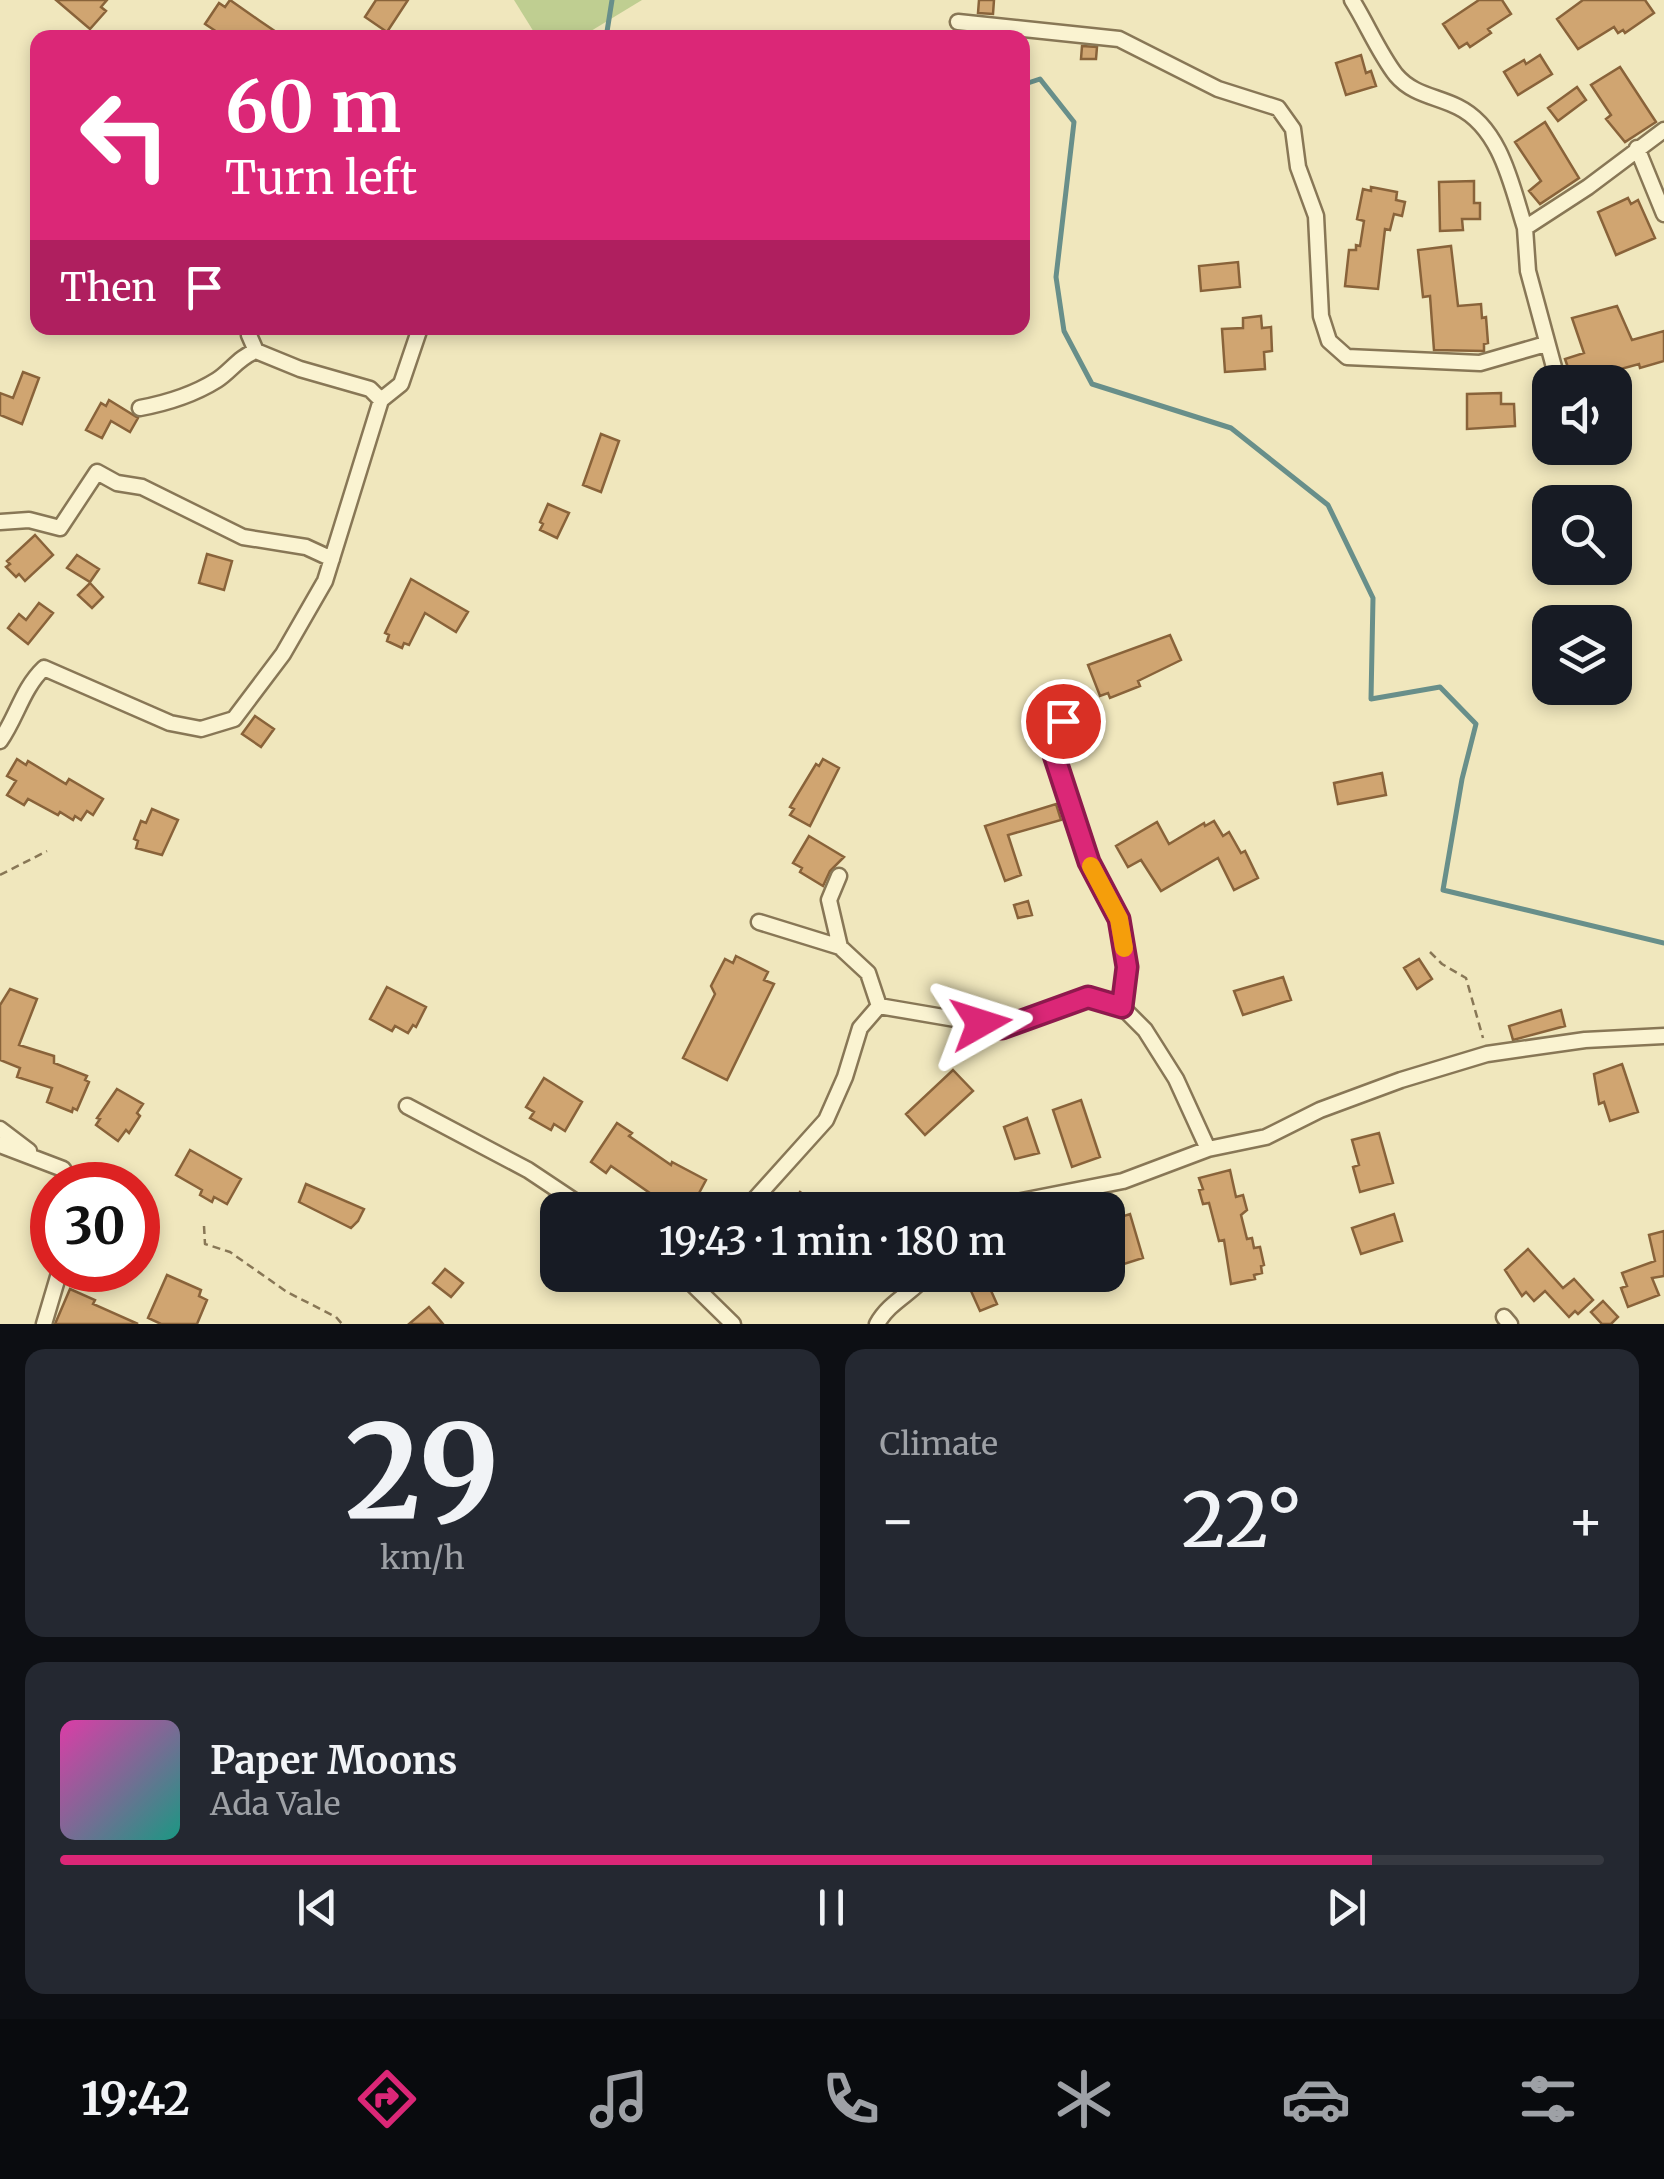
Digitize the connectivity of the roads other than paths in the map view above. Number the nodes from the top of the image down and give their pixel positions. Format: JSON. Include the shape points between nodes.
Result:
{"nodes":[{"id":1,"x":1352,"y":0,"type":"edge"},
{"id":2,"x":958,"y":22,"type":"dead end"},
{"id":3,"x":1664,"y":130,"type":"edge"},
{"id":4,"x":1637,"y":148,"type":"junction"},
{"id":5,"x":1664,"y":214,"type":"edge"},
{"id":6,"x":1526,"y":228,"type":"junction"},
{"id":7,"x":248,"y":335,"type":"edge"},
{"id":8,"x":418,"y":335,"type":"edge"},
{"id":9,"x":1546,"y":344,"type":"junction"},
{"id":10,"x":256,"y":350,"type":"junction"},
{"id":11,"x":1553,"y":365,"type":"edge"},
{"id":12,"x":380,"y":400,"type":"junction"},
{"id":13,"x":140,"y":408,"type":"dead end"},
{"id":14,"x":0,"y":522,"type":"edge"},
{"id":15,"x":332,"y":560,"type":"junction"},
{"id":16,"x":1089,"y":707,"type":"dead end"},
{"id":17,"x":0,"y":742,"type":"edge"},
{"id":18,"x":839,"y":876,"type":"dead end"},
{"id":19,"x":759,"y":922,"type":"dead end"},
{"id":20,"x":840,"y":947,"type":"junction"},
{"id":21,"x":879,"y":1006,"type":"junction"},
{"id":22,"x":1122,"y":1007,"type":"junction"},
{"id":23,"x":1664,"y":1036,"type":"edge"},
{"id":24,"x":406,"y":1106,"type":"dead end"},
{"id":25,"x":0,"y":1129,"type":"edge"},
{"id":26,"x":0,"y":1145,"type":"edge"},
{"id":27,"x":1208,"y":1149,"type":"junction"},
{"id":28,"x":37,"y":1157,"type":"junction"},
{"id":29,"x":47,"y":1162,"type":"edge"},
{"id":30,"x":561,"y":1192,"type":"edge"},
{"id":31,"x":761,"y":1192,"type":"edge"},
{"id":32,"x":1068,"y":1192,"type":"edge"},
{"id":33,"x":53,"y":1292,"type":"edge"},
{"id":34,"x":705,"y":1292,"type":"edge"},
{"id":35,"x":909,"y":1292,"type":"edge"},
{"id":36,"x":44,"y":1324,"type":"edge"},
{"id":37,"x":733,"y":1324,"type":"edge"},
{"id":38,"x":877,"y":1324,"type":"edge"}],
"edges":[{"from":1,"to":6,"type":"street","via":[[1397,75],[1416,92],[1460,107],[1487,134]]},
{"from":2,"to":9,"type":"street","via":[[1119,39],[1218,88],[1278,108],[1294,129],[1298,167],[1316,216],[1321,316],[1329,341],[1347,356],[1480,363]]},
{"from":3,"to":4,"type":"street"},
{"from":4,"to":5,"type":"street"},
{"from":4,"to":6,"type":"street"},
{"from":6,"to":9,"type":"street","via":[[1528,271]]},
{"from":7,"to":10,"type":"street"},
{"from":8,"to":12,"type":"street","via":[[400,384]]},
{"from":9,"to":11,"type":"street"},
{"from":10,"to":12,"type":"street","via":[[370,389]]},
{"from":10,"to":13,"type":"street","via":[[190,394]]},
{"from":12,"to":15,"type":"street"},
{"from":14,"to":15,"type":"street","via":[[60,528],[97,472],[142,486],[243,536],[306,547]]},
{"from":15,"to":17,"type":"street","via":[[283,654],[234,719],[201,729],[170,723],[44,668],[28,683]]},
{"from":16,"to":22,"type":"street","via":[[1063,721],[1054,755],[1089,862],[1119,919],[1127,967]]},
{"from":18,"to":20,"type":"street","via":[[829,900]]},
{"from":19,"to":20,"type":"street"},
{"from":20,"to":21,"type":"street","via":[[868,973]]},
{"from":21,"to":22,"type":"street","via":[[1002,1028],[1088,997]]},
{"from":21,"to":31,"type":"street","via":[[860,1028],[826,1120]]},
{"from":22,"to":27,"type":"street","via":[[1176,1080]]},
{"from":23,"to":27,"type":"street","via":[[1487,1054],[1320,1110],[1266,1137]]},
{"from":24,"to":30,"type":"street"},
{"from":25,"to":28,"type":"street"},
{"from":26,"to":28,"type":"street"},
{"from":27,"to":32,"type":"street","via":[[1123,1181]]},
{"from":28,"to":29,"type":"street"},
{"from":33,"to":36,"type":"street"},
{"from":34,"to":37,"type":"street"},
{"from":35,"to":38,"type":"street","via":[[885,1309]]}]}
